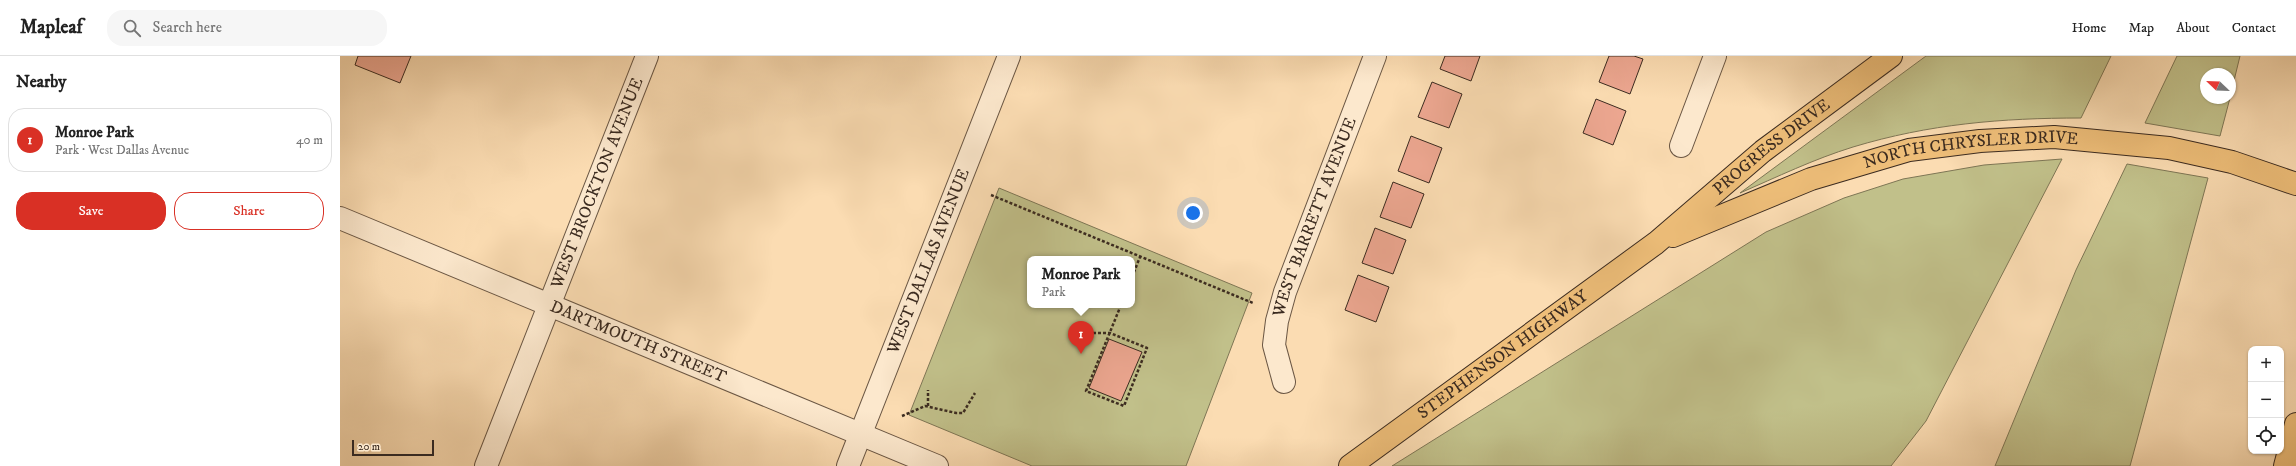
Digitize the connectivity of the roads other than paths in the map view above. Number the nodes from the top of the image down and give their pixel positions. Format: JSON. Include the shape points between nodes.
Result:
{"nodes":[{"id":1,"x":647,"y":56,"type":"edge"},
{"id":2,"x":1009,"y":56,"type":"edge"},
{"id":3,"x":1375,"y":56,"type":"edge"},
{"id":4,"x":1715,"y":56,"type":"edge"},
{"id":5,"x":1891,"y":56,"type":"edge"},
{"id":6,"x":1681,"y":146,"type":"dead end"},
{"id":7,"x":2296,"y":184,"type":"edge"},
{"id":8,"x":340,"y":218,"type":"edge"},
{"id":9,"x":1656,"y":244,"type":"junction"},
{"id":10,"x":549,"y":306,"type":"junction"},
{"id":11,"x":1284,"y":382,"type":"dead end"},
{"id":12,"x":2296,"y":424,"type":"edge"},
{"id":13,"x":860,"y":435,"type":"junction"},
{"id":14,"x":486,"y":466,"type":"edge"},
{"id":15,"x":848,"y":466,"type":"edge"},
{"id":16,"x":937,"y":466,"type":"edge"},
{"id":17,"x":1350,"y":466,"type":"edge"},
{"id":18,"x":2285,"y":466,"type":"edge"}],
"edges":[{"from":1,"to":10,"type":"street","name":"WEST BROCKTON AVENUE"},
{"from":2,"to":13,"type":"street","name":"WEST DALLAS AVENUE"},
{"from":3,"to":11,"type":"street","name":"WEST BARRETT AVENUE","via":[[1285,292],[1274,345]]},
{"from":4,"to":6,"type":"street"},
{"from":5,"to":9,"type":"main road","name":"PROGRESS DRIVE","via":[[1768,147]]},
{"from":7,"to":9,"type":"main road","name":"NORTH CHRYSLER DRIVE","via":[[2232,162],[2169,148],[2054,137],[1980,141],[1909,150],[1811,179]]},
{"from":8,"to":10,"type":"street","name":"DARTMOUTH STREET"},
{"from":9,"to":17,"type":"main road","name":"STEPHENSON HIGHWAY"},
{"from":10,"to":13,"type":"street","name":"DARTMOUTH STREET"},
{"from":10,"to":14,"type":"street","name":"WEST BROCKTON AVENUE"},
{"from":12,"to":18,"type":"main road"},
{"from":13,"to":15,"type":"street","name":"WEST DALLAS AVENUE"},
{"from":13,"to":16,"type":"street","name":"DARTMOUTH STREET"}]}
